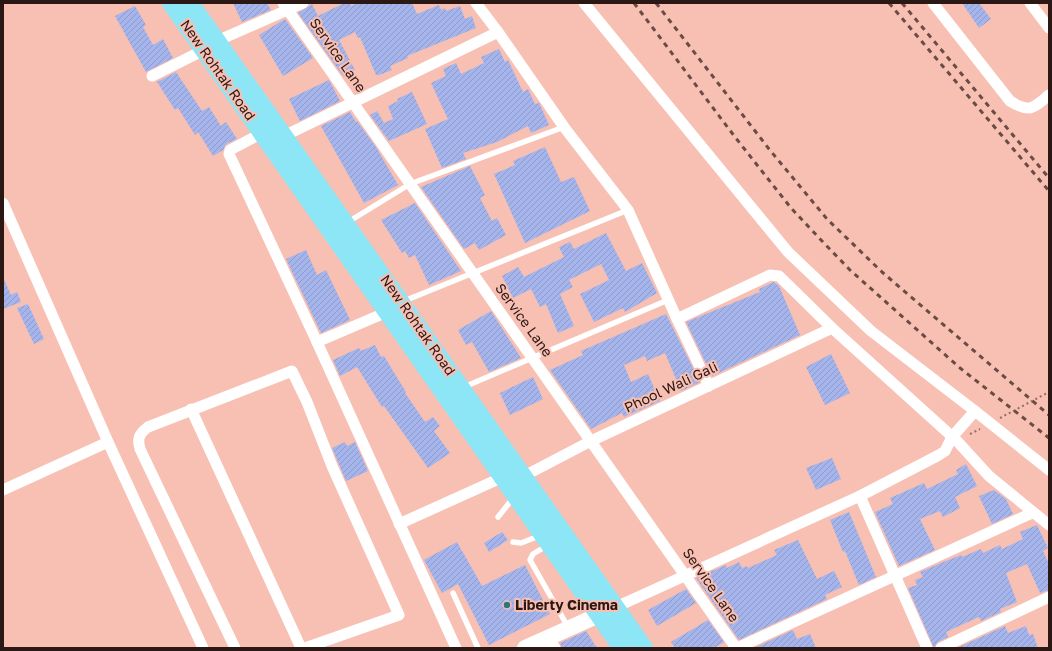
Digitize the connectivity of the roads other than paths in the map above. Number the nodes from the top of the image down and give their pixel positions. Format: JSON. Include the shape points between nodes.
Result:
{"nodes":[{"id":1,"x":171,"y":3,"type":"edge"},
{"id":2,"x":190,"y":3,"type":"edge"},
{"id":3,"x":303,"y":3,"type":"edge"},
{"id":4,"x":476,"y":3,"type":"edge"},
{"id":5,"x":584,"y":3,"type":"edge"},
{"id":6,"x":933,"y":3,"type":"edge"},
{"id":7,"x":1030,"y":3,"type":"edge"},
{"id":8,"x":285,"y":6,"type":"edge"},
{"id":9,"x":1049,"y":28,"type":"edge"},
{"id":10,"x":498,"y":32,"type":"junction"},
{"id":11,"x":211,"y":46,"type":"junction"},
{"id":12,"x":152,"y":76,"type":"dead end"},
{"id":13,"x":1049,"y":95,"type":"edge"},
{"id":14,"x":352,"y":102,"type":"junction"},
{"id":15,"x":564,"y":127,"type":"junction"},
{"id":16,"x":262,"y":133,"type":"junction"},
{"id":17,"x":284,"y":136,"type":"junction"},
{"id":18,"x":410,"y":184,"type":"junction"},
{"id":19,"x":3,"y":203,"type":"edge"},
{"id":20,"x":628,"y":210,"type":"junction"},
{"id":21,"x":345,"y":222,"type":"junction"},
{"id":22,"x":472,"y":273,"type":"junction"},
{"id":23,"x":668,"y":300,"type":"junction"},
{"id":24,"x":394,"y":307,"type":"junction"},
{"id":25,"x":676,"y":319,"type":"junction"},
{"id":26,"x":832,"y":328,"type":"junction"},
{"id":27,"x":318,"y":344,"type":"junction"},
{"id":28,"x":533,"y":358,"type":"junction"},
{"id":29,"x":709,"y":386,"type":"junction"},
{"id":30,"x":462,"y":388,"type":"junction"},
{"id":31,"x":191,"y":409,"type":"junction"},
{"id":32,"x":975,"y":411,"type":"junction"},
{"id":33,"x":952,"y":437,"type":"junction"},
{"id":34,"x":592,"y":441,"type":"junction"},
{"id":35,"x":108,"y":442,"type":"junction"},
{"id":36,"x":1049,"y":470,"type":"edge"},
{"id":37,"x":524,"y":476,"type":"junction"},
{"id":38,"x":503,"y":477,"type":"junction"},
{"id":39,"x":3,"y":490,"type":"edge"},
{"id":40,"x":516,"y":495,"type":"junction"},
{"id":41,"x":860,"y":496,"type":"junction"},
{"id":42,"x":1032,"y":513,"type":"junction"},
{"id":43,"x":498,"y":518,"type":"dead end"},
{"id":44,"x":399,"y":524,"type":"junction"},
{"id":45,"x":1049,"y":525,"type":"edge"},
{"id":46,"x":547,"y":539,"type":"junction"},
{"id":47,"x":513,"y":542,"type":"dead end"},
{"id":48,"x":686,"y":575,"type":"junction"},
{"id":49,"x":895,"y":576,"type":"junction"},
{"id":50,"x":453,"y":593,"type":"dead end"},
{"id":51,"x":1049,"y":596,"type":"edge"},
{"id":52,"x":616,"y":607,"type":"junction"},
{"id":53,"x":599,"y":615,"type":"junction"},
{"id":54,"x":568,"y":629,"type":"junction"},
{"id":55,"x":552,"y":643,"type":"edge"},
{"id":56,"x":203,"y":648,"type":"edge"},
{"id":57,"x":235,"y":648,"type":"edge"},
{"id":58,"x":301,"y":648,"type":"edge"},
{"id":59,"x":305,"y":648,"type":"edge"},
{"id":60,"x":456,"y":648,"type":"edge"},
{"id":61,"x":478,"y":648,"type":"edge"},
{"id":62,"x":526,"y":648,"type":"edge"},
{"id":63,"x":622,"y":648,"type":"edge"},
{"id":64,"x":644,"y":648,"type":"edge"},
{"id":65,"x":737,"y":648,"type":"edge"},
{"id":66,"x":927,"y":648,"type":"edge"},
{"id":67,"x":941,"y":648,"type":"edge"}],
"edges":[{"from":1,"to":11,"type":"main road","name":"New Rohtak Road"},
{"from":2,"to":11,"type":"main road","name":"New Rohtak Road"},
{"from":3,"to":8,"type":"street"},
{"from":4,"to":10,"type":"street"},
{"from":5,"to":32,"type":"street","via":[[788,252],[871,331]]},
{"from":6,"to":13,"type":"street","via":[[1010,101],[1022,108],[1030,109]]},
{"from":7,"to":9,"type":"street"},
{"from":8,"to":11,"type":"street"},
{"from":8,"to":14,"type":"street","name":"Service Lane"},
{"from":10,"to":14,"type":"street"},
{"from":10,"to":15,"type":"street"},
{"from":11,"to":12,"type":"street"},
{"from":11,"to":16,"type":"main road","name":"New Rohtak Road"},
{"from":11,"to":17,"type":"main road","name":"New Rohtak Road"},
{"from":14,"to":17,"type":"street"},
{"from":14,"to":18,"type":"street","name":"Service Lane"},
{"from":15,"to":18,"type":"lane"},
{"from":15,"to":20,"type":"street"},
{"from":16,"to":24,"type":"main road","name":"New Rohtak Road"},
{"from":16,"to":27,"type":"street","via":[[230,150],[229,154]]},
{"from":17,"to":21,"type":"main road","name":"New Rohtak Road"},
{"from":18,"to":21,"type":"lane","via":[[358,217]]},
{"from":18,"to":22,"type":"street","name":"Service Lane"},
{"from":19,"to":35,"type":"street"},
{"from":20,"to":22,"type":"lane"},
{"from":20,"to":23,"type":"street"},
{"from":21,"to":24,"type":"main road","name":"New Rohtak Road"},
{"from":22,"to":24,"type":"lane"},
{"from":22,"to":28,"type":"street","name":"Service Lane"},
{"from":23,"to":25,"type":"street"},
{"from":23,"to":28,"type":"lane"},
{"from":24,"to":27,"type":"street","via":[[317,342]]},
{"from":24,"to":30,"type":"main road","name":"New Rohtak Road"},
{"from":24,"to":38,"type":"main road","name":"New Rohtak Road"},
{"from":25,"to":26,"type":"street","via":[[774,274],[785,281]]},
{"from":25,"to":29,"type":"street"},
{"from":26,"to":29,"type":"street","name":"Phool Wali Gali"},
{"from":26,"to":33,"type":"street"},
{"from":27,"to":44,"type":"street"},
{"from":28,"to":30,"type":"lane"},
{"from":28,"to":34,"type":"street","name":"Service Lane"},
{"from":29,"to":34,"type":"street","name":"Phool Wali Gali"},
{"from":30,"to":37,"type":"main road","name":"New Rohtak Road"},
{"from":31,"to":57,"type":"street","via":[[148,428],[141,433],[138,440]]},
{"from":31,"to":58,"type":"street"},
{"from":31,"to":59,"type":"street","via":[[292,371],[307,402],[332,466],[399,615]]},
{"from":32,"to":33,"type":"street"},
{"from":32,"to":36,"type":"street"},
{"from":33,"to":41,"type":"street","via":[[945,451],[939,455]]},
{"from":33,"to":42,"type":"street","via":[[989,476]]},
{"from":34,"to":37,"type":"street","name":"Phool Wali Gali"},
{"from":34,"to":48,"type":"street","name":"Service Lane"},
{"from":35,"to":39,"type":"street"},
{"from":35,"to":56,"type":"street"},
{"from":37,"to":52,"type":"main road","name":"New Rohtak Road"},
{"from":38,"to":40,"type":"main road","name":"New Rohtak Road"},
{"from":38,"to":44,"type":"street"},
{"from":40,"to":43,"type":"lane"},
{"from":40,"to":46,"type":"main road","name":"New Rohtak Road"},
{"from":41,"to":48,"type":"street"},
{"from":41,"to":49,"type":"street"},
{"from":42,"to":45,"type":"street"},
{"from":42,"to":49,"type":"street"},
{"from":44,"to":60,"type":"street"},
{"from":46,"to":47,"type":"lane","via":[[521,544]]},
{"from":46,"to":53,"type":"main road","name":"New Rohtak Road"},
{"from":46,"to":54,"type":"lane","via":[[530,560]]},
{"from":48,"to":52,"type":"street"},
{"from":48,"to":65,"type":"street","name":"Service Lane"},
{"from":49,"to":65,"type":"street"},
{"from":49,"to":66,"type":"street"},
{"from":50,"to":61,"type":"lane"},
{"from":51,"to":67,"type":"street"},
{"from":52,"to":53,"type":"street"},
{"from":52,"to":64,"type":"main road","name":"New Rohtak Road"},
{"from":53,"to":54,"type":"street"},
{"from":53,"to":63,"type":"main road","name":"New Rohtak Road"},
{"from":54,"to":55,"type":"street"},
{"from":55,"to":62,"type":"street"}]}
